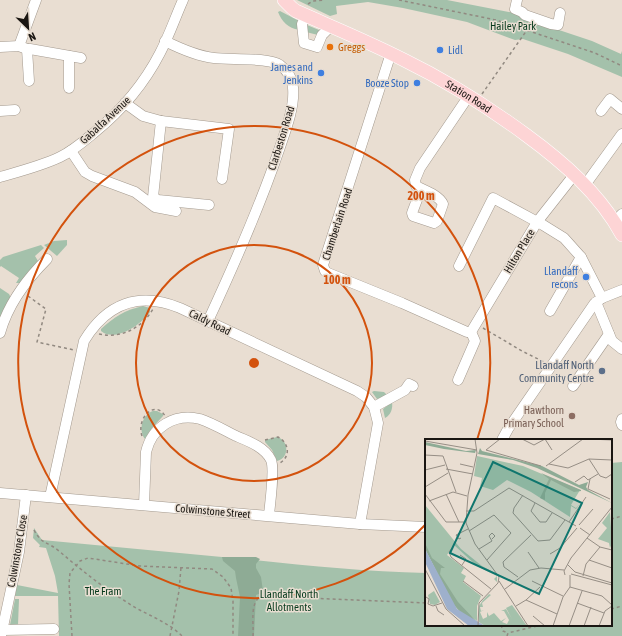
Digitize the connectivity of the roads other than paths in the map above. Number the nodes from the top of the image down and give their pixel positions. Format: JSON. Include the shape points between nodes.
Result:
{"nodes":[{"id":1,"x":36,"y":0,"type":"edge"},
{"id":2,"x":183,"y":0,"type":"edge"},
{"id":3,"x":284,"y":0,"type":"edge"},
{"id":4,"x":517,"y":0,"type":"edge"},
{"id":5,"x":306,"y":10,"type":"junction"},
{"id":6,"x":560,"y":14,"type":"dead end"},
{"id":7,"x":331,"y":26,"type":"junction"},
{"id":8,"x":165,"y":42,"type":"junction"},
{"id":9,"x":0,"y":47,"type":"edge"},
{"id":10,"x":23,"y":48,"type":"junction"},
{"id":11,"x":391,"y":53,"type":"junction"},
{"id":12,"x":69,"y":56,"type":"junction"},
{"id":13,"x":81,"y":58,"type":"dead end"},
{"id":14,"x":29,"y":81,"type":"dead end"},
{"id":15,"x":69,"y":88,"type":"dead end"},
{"id":16,"x":472,"y":99,"type":"junction"},
{"id":17,"x":125,"y":103,"type":"junction"},
{"id":18,"x":622,"y":109,"type":"edge"},
{"id":19,"x":15,"y":110,"type":"dead end"},
{"id":20,"x":0,"y":111,"type":"edge"},
{"id":21,"x":601,"y":111,"type":"dead end"},
{"id":22,"x":161,"y":121,"type":"junction"},
{"id":23,"x":622,"y":134,"type":"edge"},
{"id":24,"x":71,"y":151,"type":"junction"},
{"id":25,"x":574,"y":175,"type":"junction"},
{"id":26,"x":0,"y":177,"type":"edge"},
{"id":27,"x":222,"y":179,"type":"dead end"},
{"id":28,"x":585,"y":185,"type":"junction"},
{"id":29,"x":418,"y":186,"type":"dead end"},
{"id":30,"x":209,"y":205,"type":"dead end"},
{"id":31,"x":176,"y":211,"type":"dead end"},
{"id":32,"x":620,"y":217,"type":"edge"},
{"id":33,"x":537,"y":222,"type":"junction"},
{"id":34,"x":622,"y":235,"type":"edge"},
{"id":35,"x":581,"y":257,"type":"junction"},
{"id":36,"x":47,"y":259,"type":"dead end"},
{"id":37,"x":459,"y":266,"type":"dead end"},
{"id":38,"x":622,"y":290,"type":"edge"},
{"id":39,"x":599,"y":300,"type":"junction"},
{"id":40,"x":550,"y":311,"type":"dead end"},
{"id":41,"x":208,"y":321,"type":"junction"},
{"id":42,"x":472,"y":330,"type":"junction"},
{"id":43,"x":0,"y":333,"type":"edge"},
{"id":44,"x":609,"y":334,"type":"junction"},
{"id":45,"x":622,"y":349,"type":"edge"},
{"id":46,"x":458,"y":380,"type":"dead end"},
{"id":47,"x":413,"y":386,"type":"dead end"},
{"id":48,"x":573,"y":386,"type":"dead end"},
{"id":49,"x":374,"y":407,"type":"junction"},
{"id":50,"x":622,"y":419,"type":"edge"},
{"id":51,"x":622,"y":425,"type":"edge"},
{"id":52,"x":503,"y":439,"type":"edge"},
{"id":53,"x":0,"y":493,"type":"edge"},
{"id":54,"x":26,"y":495,"type":"junction"},
{"id":55,"x":50,"y":497,"type":"junction"},
{"id":56,"x":144,"y":505,"type":"junction"},
{"id":57,"x":269,"y":515,"type":"junction"},
{"id":58,"x":360,"y":524,"type":"junction"},
{"id":59,"x":425,"y":527,"type":"edge"},
{"id":60,"x":54,"y":629,"type":"dead end"},
{"id":61,"x":2,"y":633,"type":"edge"}],
"edges":[{"from":1,"to":10,"type":"street"},
{"from":2,"to":8,"type":"street","name":"Gabalfa Avenue"},
{"from":3,"to":5,"type":"main road","name":"Station Road","via":[[292,8]]},
{"from":4,"to":6,"type":"street","via":[[515,9],[551,24],[558,25]]},
{"from":5,"to":7,"type":"main road","name":"Station Road"},
{"from":5,"to":7,"type":"street","via":[[302,24],[304,43],[317,46],[322,35]]},
{"from":7,"to":11,"type":"main road","name":"Station Road"},
{"from":8,"to":17,"type":"street","name":"Gabalfa Avenue","via":[[142,82]]},
{"from":8,"to":41,"type":"street","name":"Clarbeston Road","via":[[206,57],[277,63],[287,71],[293,87],[292,105],[266,188]]},
{"from":9,"to":10,"type":"street"},
{"from":10,"to":12,"type":"street"},
{"from":10,"to":14,"type":"street"},
{"from":11,"to":16,"type":"main road","name":"Station Road"},
{"from":11,"to":42,"type":"street","name":"Chamberlain Road","via":[[324,268],[332,275]]},
{"from":12,"to":13,"type":"street"},
{"from":12,"to":15,"type":"street"},
{"from":16,"to":25,"type":"main road","name":"Station Road","via":[[532,140]]},
{"from":16,"to":29,"type":"street","via":[[420,168]]},
{"from":17,"to":22,"type":"street","via":[[143,116]]},
{"from":17,"to":24,"type":"street","name":"Gabalfa Avenue"},
{"from":18,"to":21,"type":"street","via":[[610,99]]},
{"from":19,"to":20,"type":"street"},
{"from":22,"to":27,"type":"street","via":[[229,129]]},
{"from":22,"to":30,"type":"street","via":[[152,197],[158,200]]},
{"from":23,"to":28,"type":"street"},
{"from":24,"to":26,"type":"street","name":"Gabalfa Avenue","via":[[46,163]]},
{"from":24,"to":31,"type":"street","via":[[85,172],[135,192],[155,207]]},
{"from":25,"to":28,"type":"main road","name":"Station Road"},
{"from":25,"to":33,"type":"street","name":"Hilton Place"},
{"from":28,"to":32,"type":"main road","name":"Station Road","via":[[603,206]]},
{"from":32,"to":34,"type":"main road","name":"Station Road"},
{"from":33,"to":35,"type":"street","via":[[561,235]]},
{"from":33,"to":37,"type":"street","via":[[493,198]]},
{"from":33,"to":42,"type":"street","name":"Hilton Place"},
{"from":35,"to":39,"type":"street"},
{"from":35,"to":40,"type":"street"},
{"from":36,"to":43,"type":"street","via":[[20,290]]},
{"from":38,"to":39,"type":"street"},
{"from":39,"to":44,"type":"street"},
{"from":39,"to":52,"type":"street"},
{"from":41,"to":49,"type":"street","name":"Caldy Road","via":[[361,393]]},
{"from":41,"to":55,"type":"street","name":"Caldy Road","via":[[158,300],[137,300],[120,306],[105,316],[90,332],[81,352]]},
{"from":42,"to":46,"type":"street","via":[[475,341]]},
{"from":44,"to":45,"type":"street","via":[[614,344]]},
{"from":44,"to":48,"type":"street"},
{"from":47,"to":49,"type":"street","via":[[409,384],[405,390]]},
{"from":49,"to":58,"type":"street","via":[[378,428]]},
{"from":50,"to":51,"type":"street"},
{"from":53,"to":54,"type":"street","name":"Colwinstone Street"},
{"from":54,"to":55,"type":"street","name":"Colwinstone Street"},
{"from":54,"to":61,"type":"street","name":"Colwinstone Close","via":[[19,552]]},
{"from":55,"to":56,"type":"street","name":"Colwinstone Street"},
{"from":56,"to":57,"type":"street","name":"Colwinstone Street"},
{"from":56,"to":57,"type":"street","via":[[146,452],[149,443],[159,428],[168,422],[187,418],[200,419],[255,445],[268,456],[272,466]]},
{"from":57,"to":58,"type":"street","name":"Colwinstone Street"},
{"from":58,"to":59,"type":"street","name":"Colwinstone Street"},
{"from":60,"to":61,"type":"street","name":"Colwinstone Close"}]}
